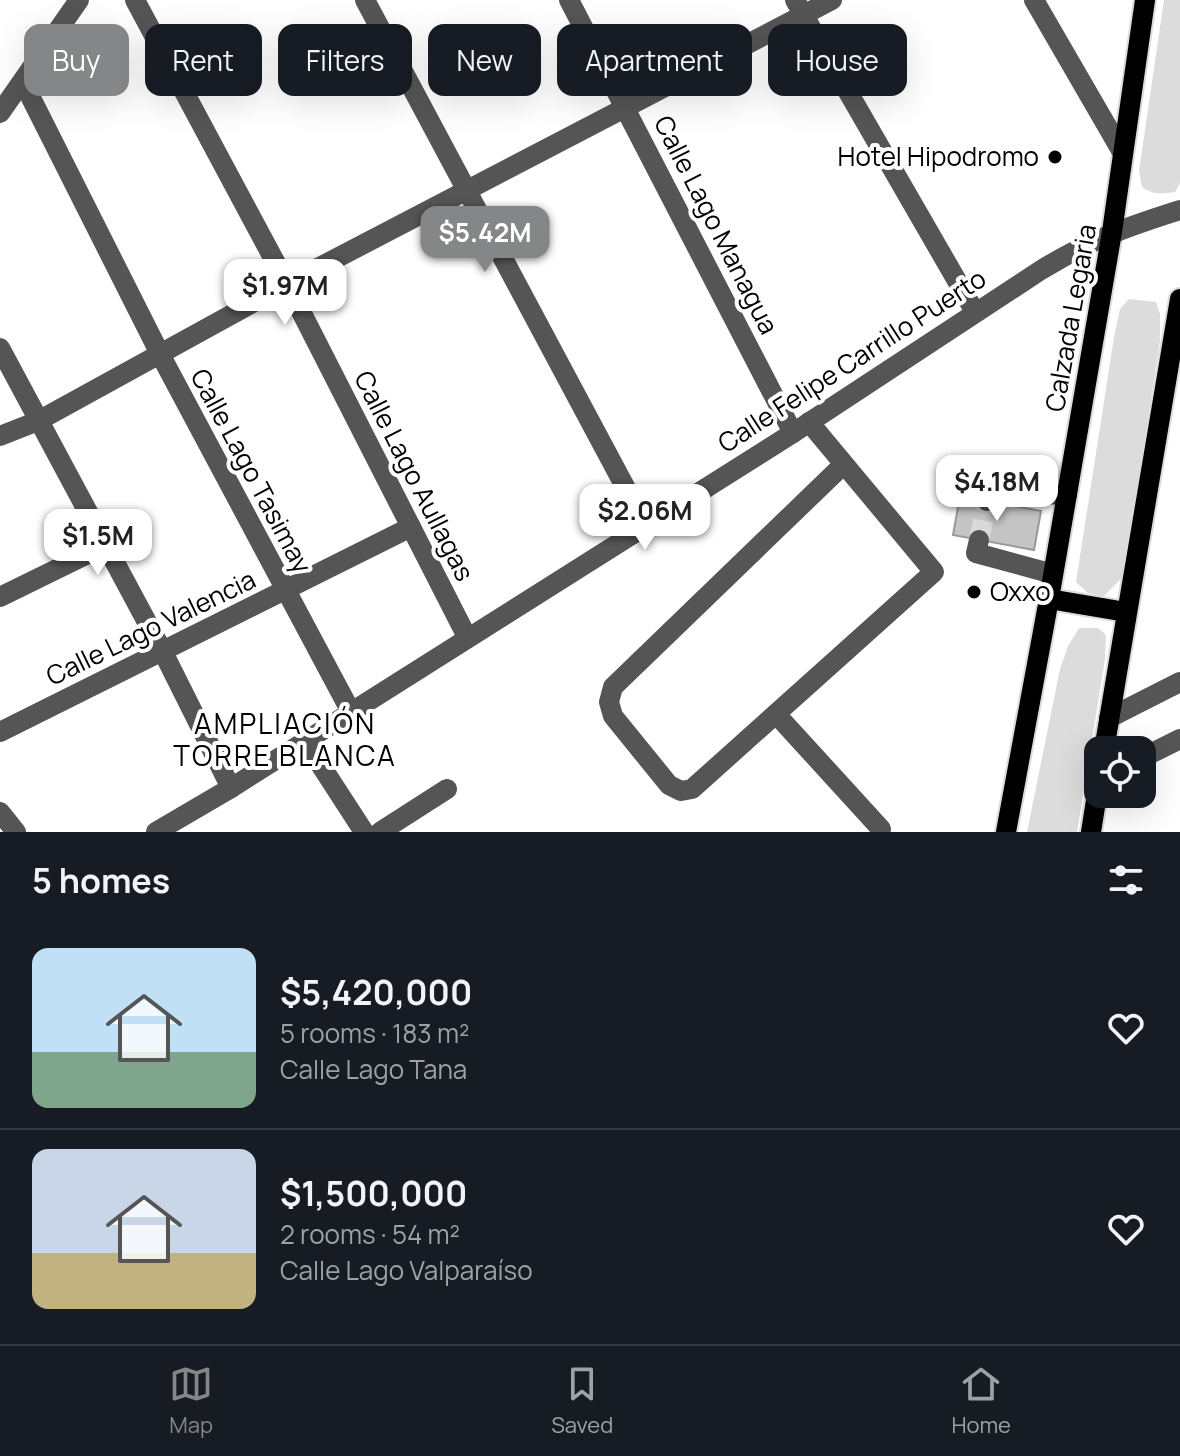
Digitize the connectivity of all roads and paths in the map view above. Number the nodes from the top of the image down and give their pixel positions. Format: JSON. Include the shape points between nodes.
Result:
{"nodes":[{"id":1,"x":79,"y":0,"type":"edge"},
{"id":2,"x":135,"y":0,"type":"edge"},
{"id":3,"x":365,"y":0,"type":"edge"},
{"id":4,"x":569,"y":0,"type":"edge"},
{"id":5,"x":832,"y":0,"type":"edge"},
{"id":6,"x":1034,"y":0,"type":"edge"},
{"id":7,"x":1145,"y":0,"type":"edge"},
{"id":8,"x":799,"y":8,"type":"edge"},
{"id":9,"x":23,"y":82,"type":"junction"},
{"id":10,"x":626,"y":108,"type":"junction"},
{"id":11,"x":0,"y":113,"type":"edge"},
{"id":12,"x":1122,"y":152,"type":"junction"},
{"id":13,"x":466,"y":191,"type":"junction"},
{"id":14,"x":1180,"y":210,"type":"edge"},
{"id":15,"x":1112,"y":232,"type":"junction"},
{"id":16,"x":287,"y":284,"type":"junction"},
{"id":17,"x":1179,"y":306,"type":"edge"},
{"id":18,"x":975,"y":312,"type":"junction"},
{"id":19,"x":0,"y":348,"type":"edge"},
{"id":20,"x":160,"y":354,"type":"junction"},
{"id":21,"x":38,"y":421,"type":"junction"},
{"id":22,"x":801,"y":428,"type":"junction"},
{"id":23,"x":0,"y":436,"type":"edge"},
{"id":24,"x":843,"y":465,"type":"junction"},
{"id":25,"x":1067,"y":495,"type":"junction"},
{"id":26,"x":987,"y":501,"type":"dead end"},
{"id":27,"x":646,"y":526,"type":"junction"},
{"id":28,"x":411,"y":527,"type":"junction"},
{"id":29,"x":979,"y":540,"type":"dead end"},
{"id":30,"x":106,"y":545,"type":"junction"},
{"id":31,"x":1053,"y":574,"type":"junction"},
{"id":32,"x":285,"y":591,"type":"junction"},
{"id":33,"x":0,"y":597,"type":"edge"},
{"id":34,"x":1049,"y":599,"type":"junction"},
{"id":35,"x":1126,"y":612,"type":"junction"},
{"id":36,"x":467,"y":637,"type":"junction"},
{"id":37,"x":163,"y":652,"type":"junction"},
{"id":38,"x":1180,"y":682,"type":"edge"},
{"id":39,"x":351,"y":712,"type":"junction"},
{"id":40,"x":776,"y":714,"type":"junction"},
{"id":41,"x":1109,"y":718,"type":"junction"},
{"id":42,"x":0,"y":732,"type":"edge"},
{"id":43,"x":1106,"y":736,"type":"edge"},
{"id":44,"x":1180,"y":739,"type":"edge"},
{"id":45,"x":305,"y":741,"type":"junction"},
{"id":46,"x":1156,"y":751,"type":"edge"},
{"id":47,"x":231,"y":788,"type":"junction"},
{"id":48,"x":447,"y":789,"type":"dead end"},
{"id":49,"x":1095,"y":808,"type":"edge"},
{"id":50,"x":0,"y":812,"type":"edge"},
{"id":51,"x":881,"y":829,"type":"dead end"},
{"id":52,"x":16,"y":832,"type":"edge"},
{"id":53,"x":156,"y":832,"type":"edge"},
{"id":54,"x":364,"y":832,"type":"edge"},
{"id":55,"x":380,"y":832,"type":"edge"},
{"id":56,"x":1006,"y":832,"type":"edge"},
{"id":57,"x":1091,"y":832,"type":"edge"}],
"edges":[{"from":1,"to":9,"type":"street"},
{"from":2,"to":16,"type":"street","name":"Calle Lago Aullagas"},
{"from":3,"to":13,"type":"street"},
{"from":4,"to":10,"type":"street","name":"Calle Lago Managua"},
{"from":5,"to":8,"type":"street"},
{"from":6,"to":12,"type":"street"},
{"from":7,"to":12,"type":"main road","name":"Calzada Legaria"},
{"from":8,"to":10,"type":"street"},
{"from":8,"to":18,"type":"street"},
{"from":9,"to":11,"type":"street"},
{"from":9,"to":20,"type":"street","name":"Calle Lago Tasimay"},
{"from":10,"to":13,"type":"street"},
{"from":10,"to":22,"type":"street","name":"Calle Lago Managua"},
{"from":12,"to":15,"type":"main road","name":"Calzada Legaria"},
{"from":13,"to":16,"type":"street"},
{"from":13,"to":27,"type":"street"},
{"from":14,"to":15,"type":"street","name":"Calle Felipe Carrillo Puerto"},
{"from":15,"to":18,"type":"street","name":"Calle Felipe Carrillo Puerto"},
{"from":15,"to":25,"type":"main road","name":"Calzada Legaria"},
{"from":16,"to":20,"type":"street"},
{"from":16,"to":28,"type":"street","name":"Calle Lago Aullagas"},
{"from":17,"to":35,"type":"main road"},
{"from":18,"to":22,"type":"street","name":"Calle Felipe Carrillo Puerto"},
{"from":19,"to":21,"type":"street"},
{"from":20,"to":21,"type":"street"},
{"from":20,"to":32,"type":"street","name":"Calle Lago Tasimay"},
{"from":21,"to":23,"type":"street"},
{"from":21,"to":30,"type":"street"},
{"from":22,"to":24,"type":"street","name":"Calle Lago Managua"},
{"from":22,"to":27,"type":"street","name":"Calle Felipe Carrillo Puerto"},
{"from":24,"to":40,"type":"street","name":"Calle Lago Managua","via":[[934,572]]},
{"from":24,"to":40,"type":"street","via":[[613,687],[609,702],[613,716],[669,785],[681,791],[692,789]]},
{"from":25,"to":26,"type":"street","via":[[988,492]]},
{"from":25,"to":31,"type":"main road","name":"Calzada Legaria"},
{"from":27,"to":36,"type":"street","name":"Calle Felipe Carrillo Puerto"},
{"from":28,"to":32,"type":"street","name":"Calle Lago Valencia"},
{"from":28,"to":36,"type":"street","name":"Calle Lago Aullagas"},
{"from":29,"to":31,"type":"street","via":[[976,553]]},
{"from":30,"to":33,"type":"street"},
{"from":30,"to":37,"type":"street"},
{"from":31,"to":34,"type":"main road","name":"Calzada Legaria"},
{"from":32,"to":37,"type":"street","name":"Calle Lago Valencia"},
{"from":32,"to":39,"type":"street","name":"Calle Lago Tasimay"},
{"from":34,"to":35,"type":"main road"},
{"from":34,"to":56,"type":"main road","name":"Calzada Legaria"},
{"from":35,"to":41,"type":"main road"},
{"from":36,"to":39,"type":"street","name":"Calle Felipe Carrillo Puerto"},
{"from":37,"to":42,"type":"street","name":"Calle Lago Valencia"},
{"from":37,"to":47,"type":"street"},
{"from":38,"to":41,"type":"street"},
{"from":39,"to":45,"type":"street","name":"Calle Felipe Carrillo Puerto"},
{"from":40,"to":51,"type":"street"},
{"from":41,"to":43,"type":"main road"},
{"from":44,"to":46,"type":"street"},
{"from":45,"to":47,"type":"street","name":"Calle Felipe Carrillo Puerto"},
{"from":45,"to":54,"type":"street"},
{"from":47,"to":53,"type":"street","name":"Calle Felipe Carrillo Puerto"},
{"from":48,"to":55,"type":"street"},
{"from":49,"to":57,"type":"main road"},
{"from":50,"to":52,"type":"street"}]}
